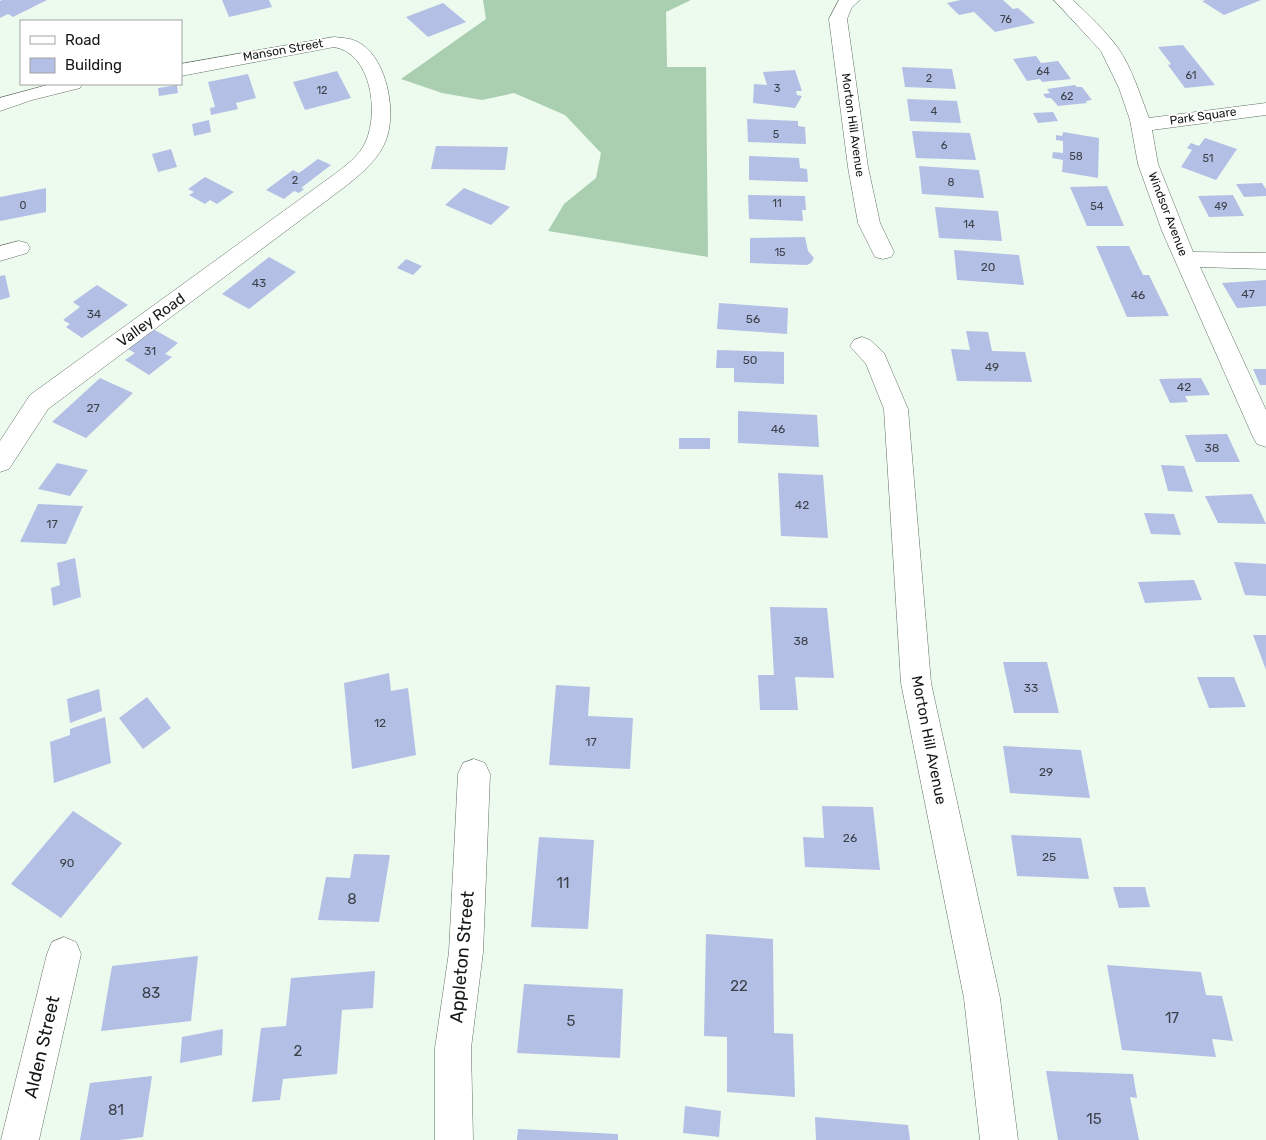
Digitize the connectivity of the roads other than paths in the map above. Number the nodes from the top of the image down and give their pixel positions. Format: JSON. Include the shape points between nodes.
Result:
{"nodes":[{"id":1,"x":851,"y":0,"type":"edge"},
{"id":2,"x":1063,"y":0,"type":"edge"},
{"id":3,"x":182,"y":70,"type":"edge"},
{"id":4,"x":69,"y":85,"type":"edge"},
{"id":5,"x":0,"y":89,"type":"edge"},
{"id":6,"x":21,"y":97,"type":"junction"},
{"id":7,"x":0,"y":105,"type":"edge"},
{"id":8,"x":1266,"y":109,"type":"edge"},
{"id":9,"x":1141,"y":125,"type":"junction"},
{"id":10,"x":320,"y":195,"type":"joint"},
{"id":11,"x":883,"y":252,"type":"dead end"},
{"id":12,"x":1185,"y":259,"type":"junction"},
{"id":13,"x":1266,"y":261,"type":"edge"},
{"id":14,"x":862,"y":346,"type":"dead end"},
{"id":15,"x":1266,"y":437,"type":"edge"},
{"id":16,"x":0,"y":462,"type":"edge"},
{"id":17,"x":474,"y":774,"type":"dead end"},
{"id":18,"x":64,"y":954,"type":"dead end"},
{"id":19,"x":20,"y":1140,"type":"edge"},
{"id":20,"x":454,"y":1140,"type":"edge"},
{"id":21,"x":999,"y":1140,"type":"edge"}],
"edges":[{"from":1,"to":11,"type":"street","name":"Morton Hill Avenue","via":[[845,4],[838,19],[858,167],[869,223]]},
{"from":2,"to":9,"type":"street","name":"Windsor Avenue","via":[[1110,50]]},
{"from":3,"to":10,"type":"street","name":"Manson Street","via":[[334,42],[351,45],[361,53],[374,73],[382,122],[365,157]]},
{"from":4,"to":6,"type":"street"},
{"from":5,"to":6,"type":"street"},
{"from":6,"to":7,"type":"street"},
{"from":8,"to":9,"type":"street","name":"Park Square"},
{"from":9,"to":12,"type":"street","name":"Windsor Avenue","via":[[1148,164]]},
{"from":10,"to":16,"type":"street","name":"Valley Road","via":[[39,402]]},
{"from":12,"to":13,"type":"street"},
{"from":12,"to":15,"type":"street","name":"Windsor Avenue"},
{"from":14,"to":21,"type":"street","name":"Morton Hill Avenue","via":[[876,359],[896,409],[916,683],[982,998]]},
{"from":17,"to":20,"type":"street","name":"Appleton Street","via":[[466,952],[453,1048]]},
{"from":18,"to":19,"type":"street","name":"Alden Street"}]}
